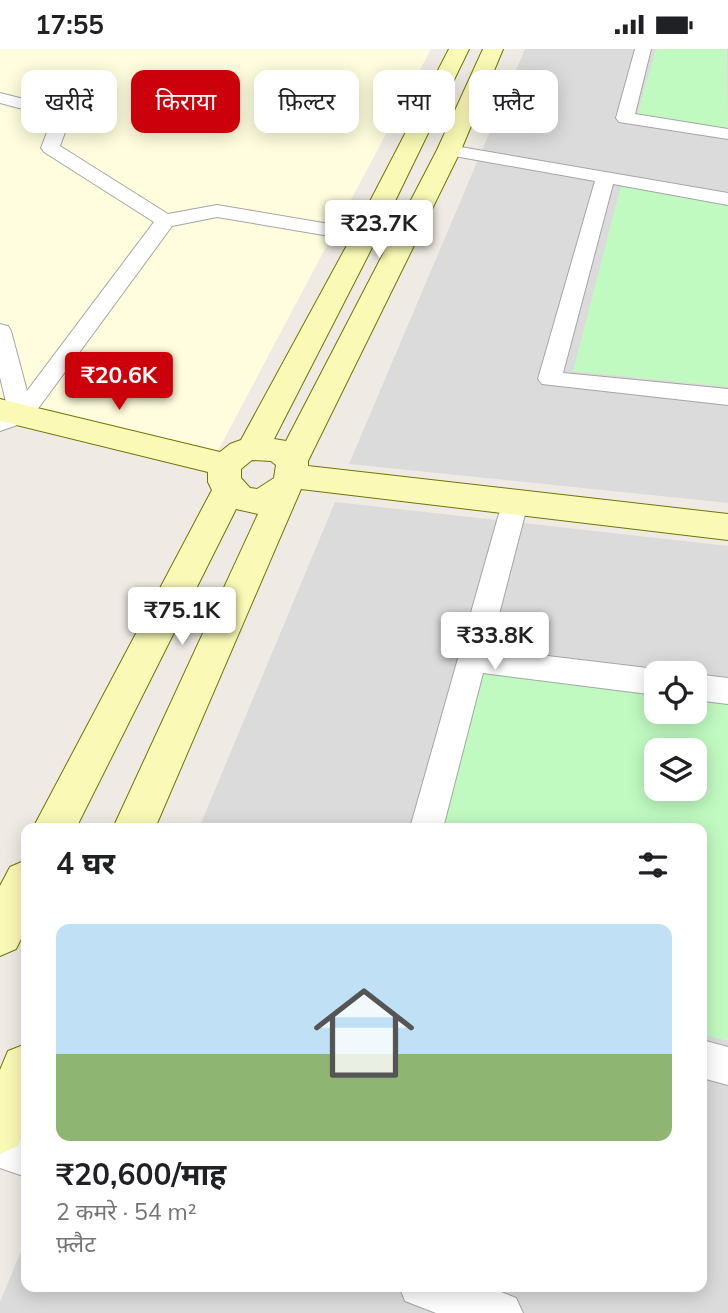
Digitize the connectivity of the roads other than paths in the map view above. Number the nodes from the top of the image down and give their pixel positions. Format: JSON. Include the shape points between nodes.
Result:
{"nodes":[{"id":1,"x":459,"y":49,"type":"edge"},
{"id":2,"x":494,"y":49,"type":"edge"},
{"id":3,"x":643,"y":49,"type":"edge"},
{"id":4,"x":0,"y":98,"type":"edge"},
{"id":5,"x":728,"y":134,"type":"edge"},
{"id":6,"x":449,"y":150,"type":"junction"},
{"id":7,"x":606,"y":177,"type":"junction"},
{"id":8,"x":728,"y":199,"type":"edge"},
{"id":9,"x":165,"y":221,"type":"junction"},
{"id":10,"x":365,"y":236,"type":"junction"},
{"id":11,"x":0,"y":331,"type":"edge"},
{"id":12,"x":728,"y":397,"type":"edge"},
{"id":13,"x":7,"y":416,"type":"edge"},
{"id":14,"x":253,"y":448,"type":"junction"},
{"id":15,"x":290,"y":476,"type":"junction"},
{"id":16,"x":227,"y":477,"type":"junction"},
{"id":17,"x":515,"y":503,"type":"junction"},
{"id":18,"x":728,"y":527,"type":"edge"},
{"id":19,"x":472,"y":659,"type":"junction"},
{"id":20,"x":644,"y":680,"type":"edge"},
{"id":21,"x":707,"y":688,"type":"edge"},
{"id":22,"x":728,"y":691,"type":"edge"},
{"id":23,"x":56,"y":823,"type":"edge"},
{"id":24,"x":136,"y":823,"type":"edge"},
{"id":25,"x":427,"y":823,"type":"edge"},
{"id":26,"x":21,"y":892,"type":"edge"},
{"id":27,"x":0,"y":933,"type":"edge"},
{"id":28,"x":707,"y":1060,"type":"edge"},
{"id":29,"x":728,"y":1066,"type":"edge"},
{"id":30,"x":21,"y":1080,"type":"edge"},
{"id":31,"x":0,"y":1128,"type":"edge"},
{"id":32,"x":0,"y":1148,"type":"edge"},
{"id":33,"x":21,"y":1155,"type":"edge"},
{"id":34,"x":438,"y":1292,"type":"edge"},
{"id":35,"x":501,"y":1313,"type":"edge"}],
"edges":[{"from":1,"to":10,"type":"street"},
{"from":2,"to":6,"type":"street"},
{"from":3,"to":5,"type":"street","via":[[625,118]]},
{"from":4,"to":9,"type":"street","via":[[57,113],[58,127],[50,148]]},
{"from":6,"to":7,"type":"street"},
{"from":6,"to":15,"type":"street"},
{"from":7,"to":8,"type":"street"},
{"from":7,"to":12,"type":"street","via":[[551,379]]},
{"from":9,"to":10,"type":"street","via":[[217,211]]},
{"from":9,"to":13,"type":"street"},
{"from":10,"to":14,"type":"street"},
{"from":11,"to":13,"type":"street"},
{"from":13,"to":16,"type":"street"},
{"from":14,"to":15,"type":"street","via":[[275,450]]},
{"from":14,"to":16,"type":"street","via":[[241,452]]},
{"from":15,"to":16,"type":"street","via":[[276,496],[256,500],[245,499]]},
{"from":15,"to":17,"type":"street"},
{"from":15,"to":24,"type":"street"},
{"from":16,"to":23,"type":"street"},
{"from":17,"to":18,"type":"street"},
{"from":17,"to":19,"type":"street"},
{"from":19,"to":20,"type":"street"},
{"from":19,"to":25,"type":"street"},
{"from":21,"to":22,"type":"street"},
{"from":26,"to":27,"type":"street"},
{"from":28,"to":29,"type":"street"},
{"from":30,"to":31,"type":"street"},
{"from":32,"to":33,"type":"street"},
{"from":34,"to":35,"type":"street"}]}
